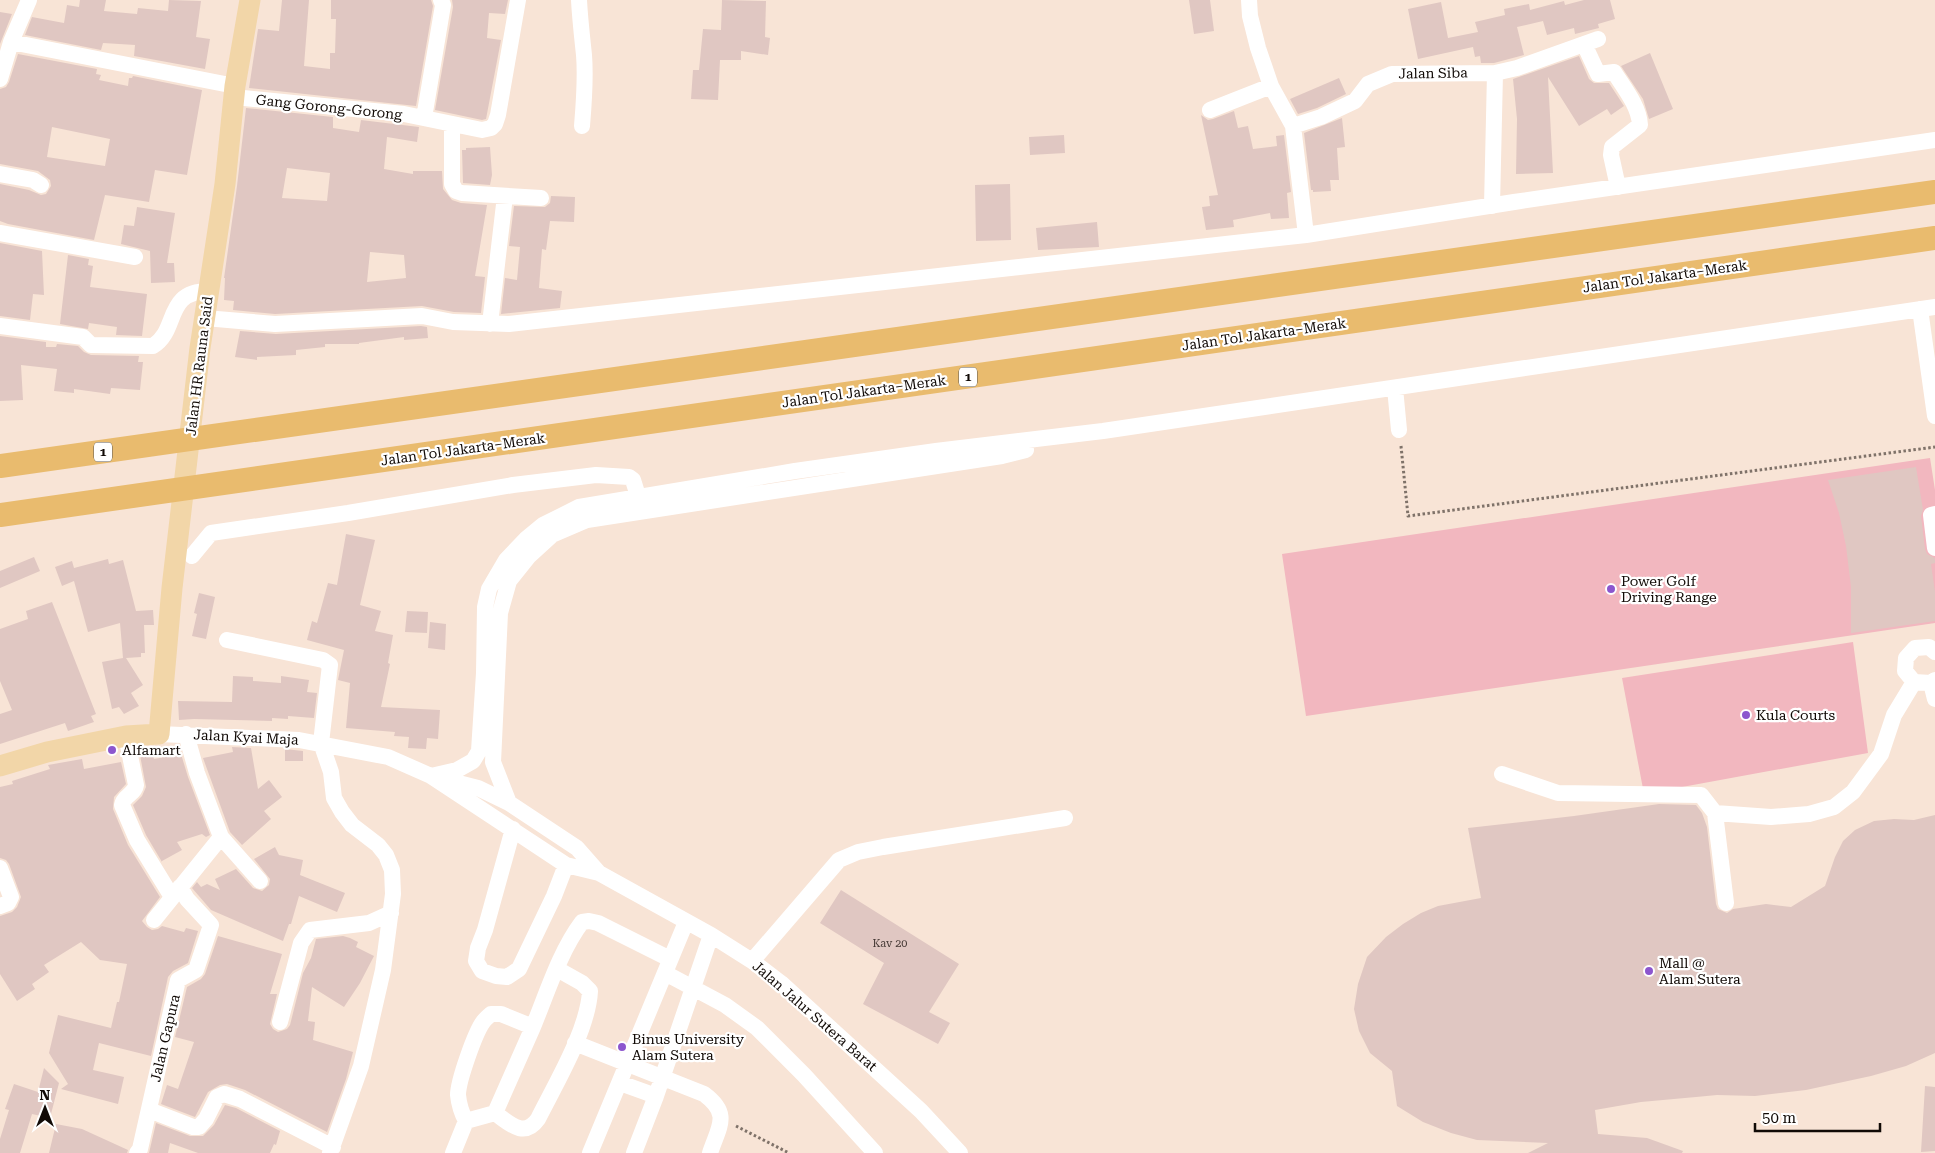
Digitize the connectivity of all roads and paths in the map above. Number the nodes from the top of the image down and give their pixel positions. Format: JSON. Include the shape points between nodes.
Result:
{"nodes":[{"id":1,"x":29,"y":0,"type":"edge"},
{"id":2,"x":250,"y":0,"type":"edge"},
{"id":3,"x":441,"y":0,"type":"edge"},
{"id":4,"x":518,"y":0,"type":"edge"},
{"id":5,"x":579,"y":0,"type":"edge"},
{"id":6,"x":1249,"y":0,"type":"edge"},
{"id":7,"x":6,"y":51,"type":"edge"},
{"id":8,"x":1495,"y":73,"type":"junction"},
{"id":9,"x":0,"y":78,"type":"edge"},
{"id":10,"x":1271,"y":86,"type":"junction"},
{"id":11,"x":235,"y":92,"type":"junction"},
{"id":12,"x":1210,"y":110,"type":"dead end"},
{"id":13,"x":424,"y":118,"type":"junction"},
{"id":14,"x":452,"y":125,"type":"junction"},
{"id":15,"x":582,"y":126,"type":"dead end"},
{"id":16,"x":1293,"y":126,"type":"junction"},
{"id":17,"x":1935,"y":140,"type":"edge"},
{"id":18,"x":0,"y":174,"type":"edge"},
{"id":19,"x":41,"y":185,"type":"dead end"},
{"id":20,"x":1618,"y":187,"type":"junction"},
{"id":21,"x":1935,"y":192,"type":"edge"},
{"id":22,"x":505,"y":196,"type":"junction"},
{"id":23,"x":541,"y":198,"type":"dead end"},
{"id":24,"x":1492,"y":206,"type":"junction"},
{"id":25,"x":0,"y":233,"type":"edge"},
{"id":26,"x":1306,"y":235,"type":"junction"},
{"id":27,"x":1935,"y":238,"type":"edge"},
{"id":28,"x":135,"y":256,"type":"dead end"},
{"id":29,"x":209,"y":291,"type":"junction"},
{"id":30,"x":1928,"y":308,"type":"edge"},
{"id":31,"x":205,"y":318,"type":"junction"},
{"id":32,"x":490,"y":324,"type":"junction"},
{"id":33,"x":0,"y":326,"type":"edge"},
{"id":34,"x":1395,"y":388,"type":"junction"},
{"id":35,"x":1935,"y":416,"type":"edge"},
{"id":36,"x":1399,"y":430,"type":"joint"},
{"id":37,"x":1103,"y":431,"type":"junction"},
{"id":38,"x":1935,"y":447,"type":"edge"},
{"id":39,"x":0,"y":466,"type":"edge"},
{"id":40,"x":638,"y":496,"type":"junction"},
{"id":41,"x":1935,"y":514,"type":"edge"},
{"id":42,"x":0,"y":515,"type":"edge"},
{"id":43,"x":1935,"y":548,"type":"edge"},
{"id":44,"x":192,"y":556,"type":"dead end"},
{"id":45,"x":227,"y":640,"type":"dead end"},
{"id":46,"x":1935,"y":652,"type":"edge"},
{"id":47,"x":1933,"y":681,"type":"edge"},
{"id":48,"x":1914,"y":682,"type":"junction"},
{"id":49,"x":1935,"y":699,"type":"edge"},
{"id":50,"x":159,"y":734,"type":"junction"},
{"id":51,"x":186,"y":734,"type":"junction"},
{"id":52,"x":126,"y":736,"type":"junction"},
{"id":53,"x":321,"y":743,"type":"junction"},
{"id":54,"x":0,"y":766,"type":"edge"},
{"id":55,"x":1502,"y":774,"type":"dead end"},
{"id":56,"x":431,"y":776,"type":"junction"},
{"id":57,"x":509,"y":803,"type":"junction"},
{"id":58,"x":1715,"y":813,"type":"junction"},
{"id":59,"x":1064,"y":818,"type":"dead end"},
{"id":60,"x":512,"y":829,"type":"junction"},
{"id":61,"x":221,"y":837,"type":"junction"},
{"id":62,"x":566,"y":865,"type":"junction"},
{"id":63,"x":0,"y":868,"type":"edge"},
{"id":64,"x":598,"y":873,"type":"junction"},
{"id":65,"x":260,"y":881,"type":"dead end"},
{"id":66,"x":176,"y":892,"type":"junction"},
{"id":67,"x":1726,"y":903,"type":"dead end"},
{"id":68,"x":0,"y":906,"type":"edge"},
{"id":69,"x":391,"y":913,"type":"junction"},
{"id":70,"x":154,"y":920,"type":"dead end"},
{"id":71,"x":686,"y":922,"type":"junction"},
{"id":72,"x":711,"y":935,"type":"junction"},
{"id":73,"x":752,"y":961,"type":"junction"},
{"id":74,"x":668,"y":966,"type":"junction"},
{"id":75,"x":557,"y":970,"type":"junction"},
{"id":76,"x":692,"y":988,"type":"junction"},
{"id":77,"x":280,"y":1022,"type":"dead end"},
{"id":78,"x":533,"y":1026,"type":"junction"},
{"id":79,"x":575,"y":1043,"type":"junction"},
{"id":80,"x":628,"y":1063,"type":"junction"},
{"id":81,"x":662,"y":1077,"type":"junction"},
{"id":82,"x":620,"y":1083,"type":"junction"},
{"id":83,"x":656,"y":1096,"type":"junction"},
{"id":84,"x":149,"y":1110,"type":"junction"},
{"id":85,"x":494,"y":1113,"type":"junction"},
{"id":86,"x":721,"y":1118,"type":"junction"},
{"id":87,"x":466,"y":1121,"type":"junction"},
{"id":88,"x":332,"y":1150,"type":"edge"},
{"id":89,"x":137,"y":1153,"type":"edge"},
{"id":90,"x":453,"y":1153,"type":"edge"},
{"id":91,"x":590,"y":1153,"type":"edge"},
{"id":92,"x":634,"y":1153,"type":"edge"},
{"id":93,"x":710,"y":1153,"type":"edge"},
{"id":94,"x":789,"y":1153,"type":"edge"},
{"id":95,"x":875,"y":1153,"type":"edge"},
{"id":96,"x":960,"y":1153,"type":"edge"}],
"edges":[{"from":1,"to":7,"type":"street"},
{"from":2,"to":11,"type":"main road","name":"Jalan HR Rauna Said"},
{"from":3,"to":13,"type":"street","via":[[443,5]]},
{"from":4,"to":14,"type":"street","name":"Gang Gorong-Gorong","via":[[495,124],[482,130]]},
{"from":5,"to":15,"type":"street","via":[[585,90]]},
{"from":6,"to":10,"type":"street","via":[[1258,48]]},
{"from":7,"to":9,"type":"street"},
{"from":7,"to":11,"type":"street","name":"Gang Gorong-Gorong"},
{"from":8,"to":16,"type":"street","name":"Jalan Siba","via":[[1392,74],[1368,84],[1355,101]]},
{"from":8,"to":20,"type":"street","name":"Jalan Siba","via":[[1591,41],[1598,74],[1614,72],[1640,117],[1640,126],[1612,147]]},
{"from":8,"to":24,"type":"street"},
{"from":10,"to":12,"type":"street"},
{"from":10,"to":16,"type":"street"},
{"from":11,"to":13,"type":"street","name":"Gang Gorong-Gorong"},
{"from":11,"to":29,"type":"main road","name":"Jalan HR Rauna Said"},
{"from":13,"to":14,"type":"street","name":"Gang Gorong-Gorong"},
{"from":14,"to":22,"type":"street","via":[[453,188],[462,193]]},
{"from":16,"to":26,"type":"street"},
{"from":17,"to":20,"type":"street"},
{"from":18,"to":19,"type":"street","via":[[33,180]]},
{"from":20,"to":24,"type":"street"},
{"from":21,"to":39,"type":"highway","number":"1"},
{"from":22,"to":23,"type":"street"},
{"from":22,"to":32,"type":"street"},
{"from":24,"to":26,"type":"street"},
{"from":25,"to":28,"type":"street"},
{"from":26,"to":32,"type":"street"},
{"from":27,"to":42,"type":"highway","name":"Jalan Tol Jakarta–Merak","number":"1"},
{"from":29,"to":31,"type":"main road","name":"Jalan HR Rauna Said"},
{"from":29,"to":33,"type":"street","via":[[195,291],[183,299],[159,342],[153,346],[91,345],[83,337]]},
{"from":30,"to":34,"type":"street"},
{"from":30,"to":35,"type":"street"},
{"from":31,"to":32,"type":"street","via":[[275,324],[422,316]]},
{"from":31,"to":50,"type":"main road","name":"Jalan HR Rauna Said","via":[[172,588]]},
{"from":34,"to":36,"type":"street"},
{"from":34,"to":37,"type":"street"},
{"from":36,"to":38,"type":"path","via":[[1408,516]]},
{"from":37,"to":40,"type":"street","via":[[795,470]]},
{"from":37,"to":57,"type":"street","via":[[1002,456],[587,520],[552,535],[509,581],[500,613],[493,762]]},
{"from":40,"to":44,"type":"street","via":[[634,480],[596,475],[513,485],[348,514],[211,533]]},
{"from":40,"to":56,"type":"street","via":[[579,507],[543,525],[506,560],[489,589],[484,607],[479,751],[473,761],[457,770]]},
{"from":41,"to":43,"type":"street","via":[[1930,515]]},
{"from":45,"to":53,"type":"street","via":[[330,664]]},
{"from":46,"to":48,"type":"street","via":[[1929,647],[1915,648],[1906,658],[1905,672]]},
{"from":47,"to":48,"type":"street"},
{"from":47,"to":49,"type":"street"},
{"from":48,"to":58,"type":"street","via":[[1894,715],[1881,754],[1853,792],[1834,807],[1809,814],[1771,817]]},
{"from":50,"to":51,"type":"street","name":"Jalan Kyai Maja"},
{"from":50,"to":52,"type":"main road","name":"Jalan Kyai Maja"},
{"from":51,"to":53,"type":"street","name":"Jalan Kyai Maja"},
{"from":51,"to":61,"type":"street"},
{"from":52,"to":54,"type":"main road","name":"Jalan Kyai Maja","via":[[47,752]]},
{"from":52,"to":66,"type":"street","via":[[136,785],[122,804],[137,840]]},
{"from":53,"to":56,"type":"street","name":"Jalan Kyai Maja","via":[[388,757]]},
{"from":53,"to":69,"type":"street","via":[[331,772],[334,798],[342,812],[386,855],[392,870]]},
{"from":55,"to":58,"type":"street","via":[[1558,793],[1701,795]]},
{"from":56,"to":57,"type":"street","name":"Jalan Jalur Sutera Barat","via":[[478,788]]},
{"from":56,"to":60,"type":"street","name":"Jalan Jalur Sutera Barat"},
{"from":57,"to":64,"type":"street","name":"Jalan Jalur Sutera Barat","via":[[577,848]]},
{"from":58,"to":67,"type":"street"},
{"from":59,"to":73,"type":"street","via":[[883,847],[839,860]]},
{"from":60,"to":62,"type":"street","name":"Jalan Jalur Sutera Barat"},
{"from":60,"to":62,"type":"street","via":[[478,948],[476,961],[482,971],[507,977],[519,970]]},
{"from":61,"to":65,"type":"street"},
{"from":61,"to":66,"type":"street"},
{"from":62,"to":64,"type":"street","name":"Jalan Jalur Sutera Barat"},
{"from":63,"to":68,"type":"street","via":[[11,897],[8,903]]},
{"from":64,"to":71,"type":"street","name":"Jalan Jalur Sutera Barat"},
{"from":66,"to":70,"type":"street"},
{"from":66,"to":84,"type":"street","name":"Jalan Gapura","via":[[211,924],[196,970],[178,980]]},
{"from":69,"to":77,"type":"street","via":[[369,923],[310,930],[301,942]]},
{"from":69,"to":88,"type":"street","via":[[383,970],[360,1066]]},
{"from":71,"to":72,"type":"street","name":"Jalan Jalur Sutera Barat"},
{"from":71,"to":74,"type":"street"},
{"from":72,"to":73,"type":"street","name":"Jalan Jalur Sutera Barat"},
{"from":72,"to":76,"type":"street"},
{"from":73,"to":96,"type":"street","name":"Jalan Jalur Sutera Barat","via":[[781,983],[921,1110]]},
{"from":74,"to":75,"type":"street","via":[[598,923],[589,921],[582,922],[576,930]]},
{"from":74,"to":76,"type":"street"},
{"from":74,"to":80,"type":"street"},
{"from":75,"to":78,"type":"street"},
{"from":75,"to":79,"type":"street","via":[[590,990],[589,1003]]},
{"from":76,"to":81,"type":"street"},
{"from":76,"to":95,"type":"street","via":[[725,1005],[758,1028]]},
{"from":78,"to":85,"type":"street"},
{"from":78,"to":87,"type":"street","via":[[501,1014],[492,1014],[484,1020],[458,1093],[460,1110]]},
{"from":79,"to":80,"type":"street"},
{"from":79,"to":85,"type":"street","via":[[534,1125],[524,1129],[515,1127]]},
{"from":80,"to":81,"type":"street"},
{"from":80,"to":82,"type":"street"},
{"from":81,"to":83,"type":"street"},
{"from":81,"to":86,"type":"street","via":[[704,1094],[719,1108]]},
{"from":82,"to":83,"type":"street"},
{"from":82,"to":91,"type":"street"},
{"from":83,"to":92,"type":"street"},
{"from":84,"to":88,"type":"street","via":[[199,1127],[217,1097],[224,1094],[240,1099]]},
{"from":84,"to":89,"type":"street","name":"Jalan Gapura"},
{"from":85,"to":87,"type":"street"},
{"from":86,"to":93,"type":"street"},
{"from":86,"to":94,"type":"path"},
{"from":87,"to":90,"type":"street"}]}
